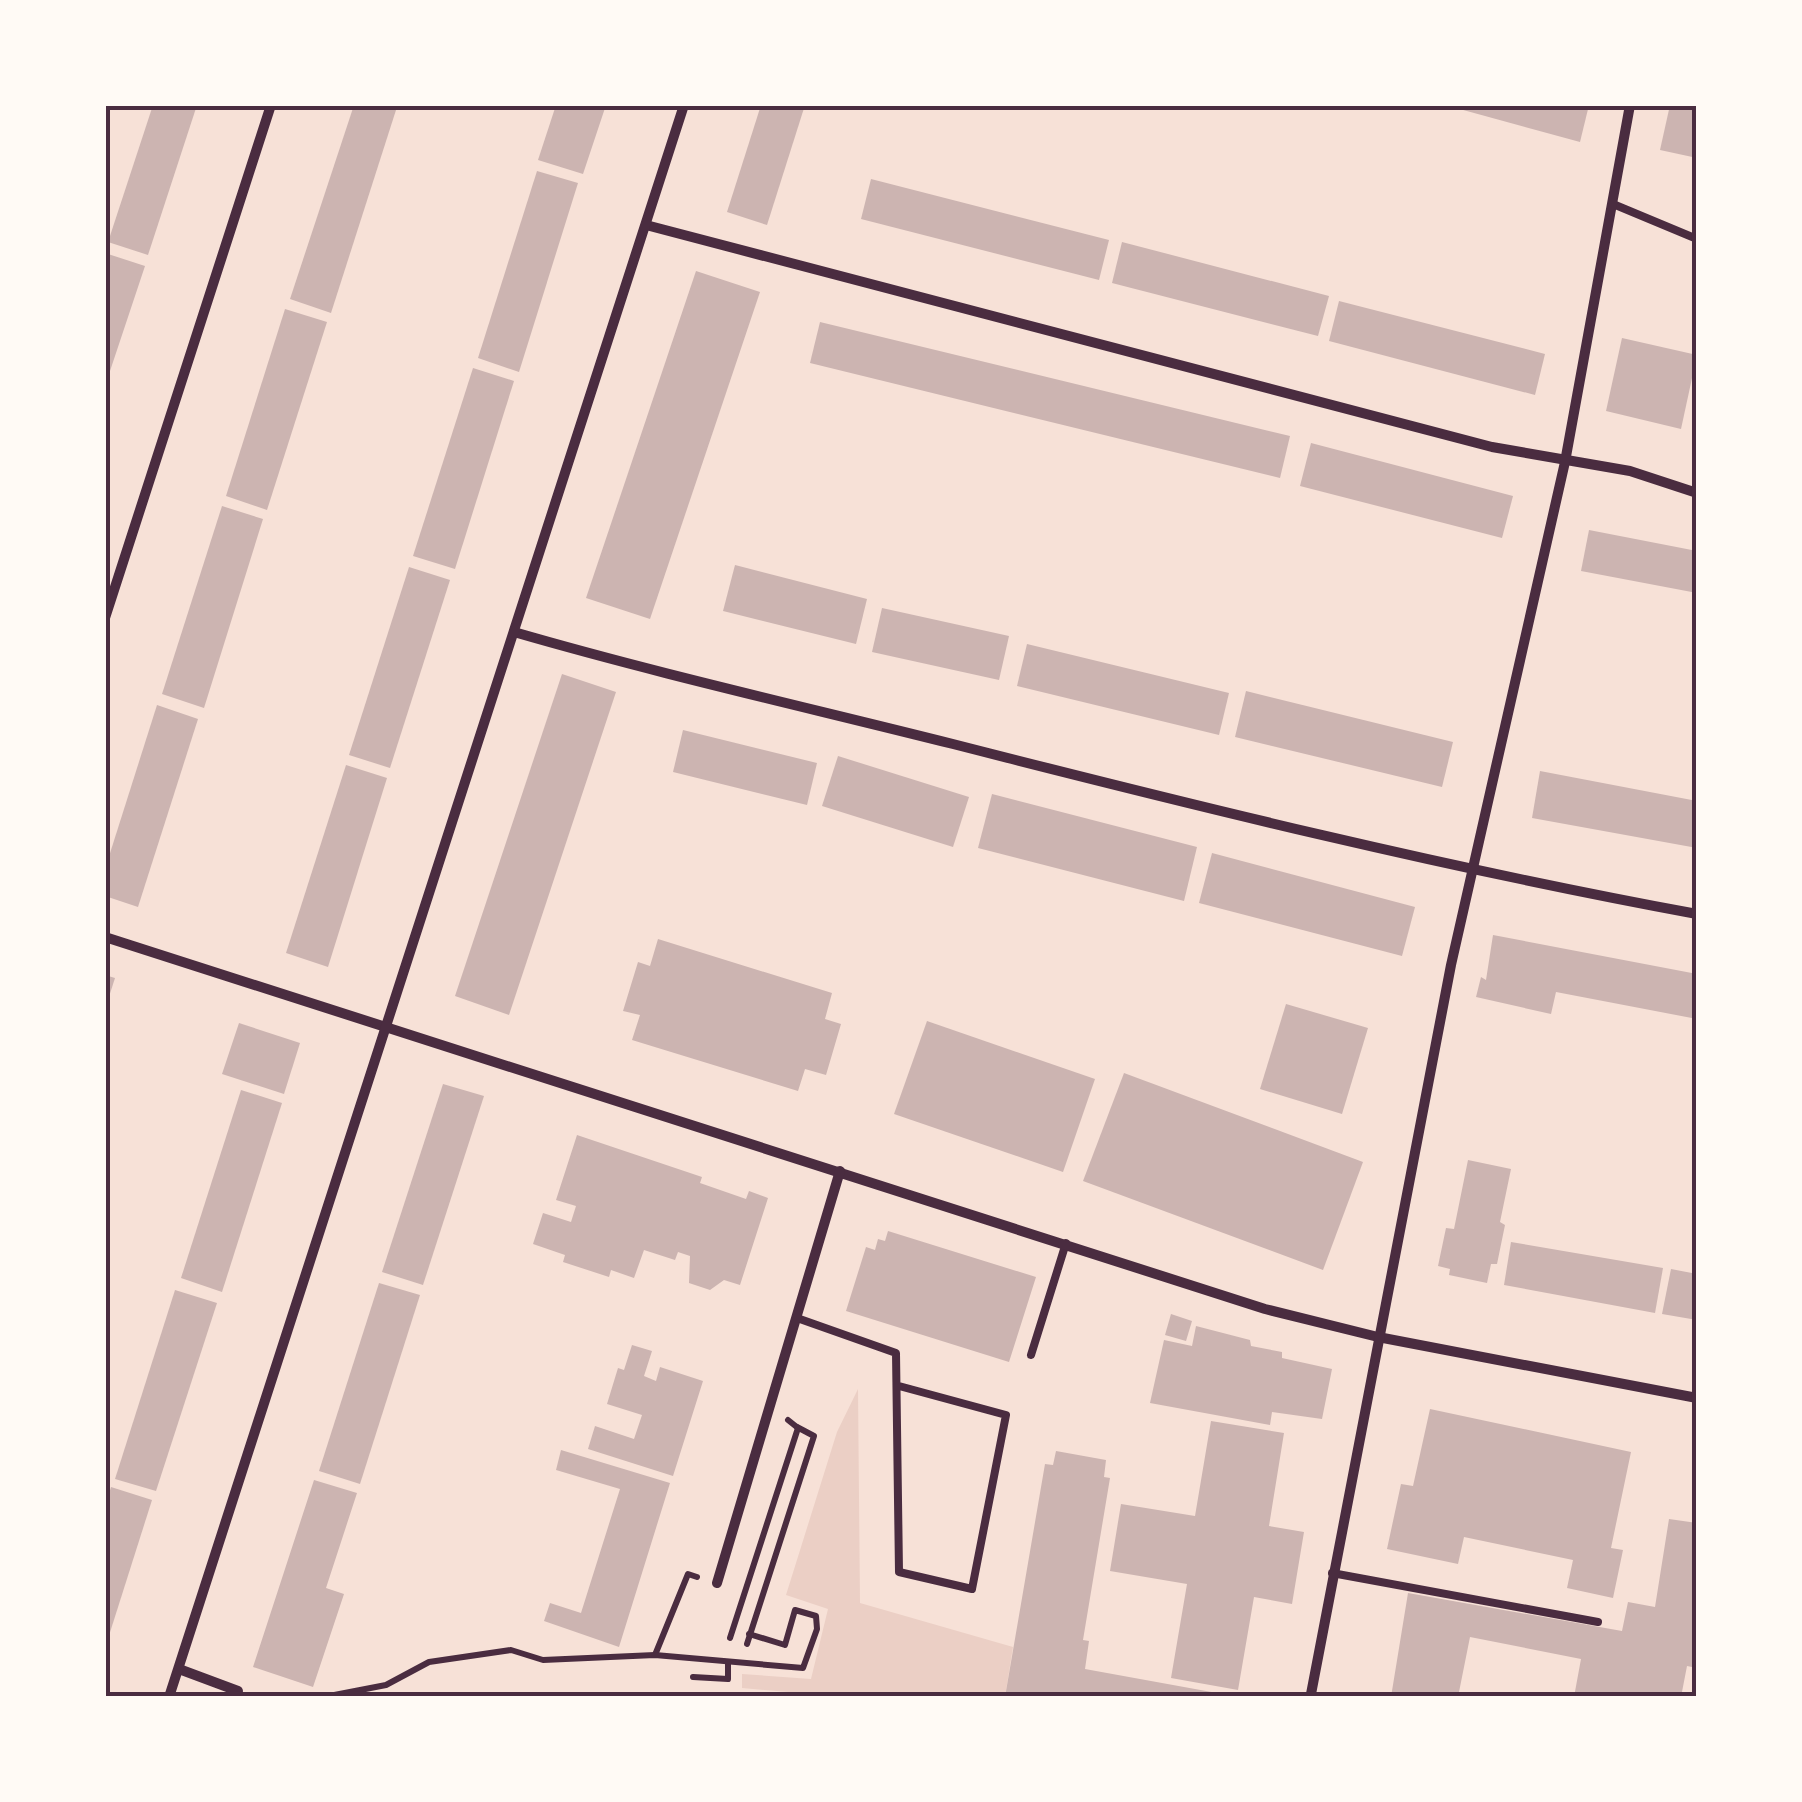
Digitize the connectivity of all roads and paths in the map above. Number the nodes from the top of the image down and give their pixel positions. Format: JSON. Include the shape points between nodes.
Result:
{"nodes":[{"id":1,"x":271,"y":105,"type":"edge"},
{"id":2,"x":684,"y":105,"type":"edge"},
{"id":3,"x":1630,"y":105,"type":"edge"},
{"id":4,"x":1612,"y":204,"type":"junction"},
{"id":5,"x":646,"y":224,"type":"junction"},
{"id":6,"x":1697,"y":239,"type":"edge"},
{"id":7,"x":1564,"y":462,"type":"junction"},
{"id":8,"x":1697,"y":492,"type":"edge"},
{"id":9,"x":105,"y":618,"type":"edge"},
{"id":10,"x":514,"y":632,"type":"junction"},
{"id":11,"x":1472,"y":869,"type":"junction"},
{"id":12,"x":1697,"y":914,"type":"edge"},
{"id":13,"x":105,"y":937,"type":"edge"},
{"id":14,"x":386,"y":1024,"type":"junction"},
{"id":15,"x":840,"y":1171,"type":"junction"},
{"id":16,"x":1066,"y":1243,"type":"junction"},
{"id":17,"x":797,"y":1318,"type":"junction"},
{"id":18,"x":1378,"y":1336,"type":"junction"},
{"id":19,"x":1030,"y":1355,"type":"dead end"},
{"id":20,"x":899,"y":1386,"type":"junction"},
{"id":21,"x":1697,"y":1398,"type":"edge"},
{"id":22,"x":783,"y":1416,"type":"dead end"},
{"id":23,"x":797,"y":1427,"type":"junction"},
{"id":24,"x":1332,"y":1573,"type":"junction"},
{"id":25,"x":717,"y":1583,"type":"joint"},
{"id":26,"x":1598,"y":1622,"type":"dead end"},
{"id":27,"x":750,"y":1634,"type":"junction"},
{"id":28,"x":730,"y":1638,"type":"dead end"},
{"id":29,"x":747,"y":1644,"type":"dead end"},
{"id":30,"x":655,"y":1655,"type":"junction"},
{"id":31,"x":728,"y":1662,"type":"junction"},
{"id":32,"x":179,"y":1669,"type":"junction"},
{"id":33,"x":693,"y":1677,"type":"dead end"},
{"id":34,"x":238,"y":1691,"type":"dead end"},
{"id":35,"x":1310,"y":1694,"type":"dead end"},
{"id":36,"x":169,"y":1697,"type":"edge"},
{"id":37,"x":324,"y":1697,"type":"edge"}],
"edges":[{"from":1,"to":9,"type":"street"},
{"from":2,"to":5,"type":"street"},
{"from":3,"to":4,"type":"street"},
{"from":4,"to":6,"type":"lane"},
{"from":4,"to":7,"type":"street"},
{"from":5,"to":7,"type":"street","via":[[1080,342]]},
{"from":5,"to":10,"type":"street"},
{"from":7,"to":8,"type":"street","via":[[1630,470]]},
{"from":7,"to":11,"type":"street"},
{"from":10,"to":11,"type":"street"},
{"from":10,"to":14,"type":"street"},
{"from":11,"to":12,"type":"street"},
{"from":11,"to":18,"type":"street"},
{"from":13,"to":14,"type":"street"},
{"from":14,"to":15,"type":"street"},
{"from":14,"to":32,"type":"street"},
{"from":15,"to":16,"type":"street"},
{"from":15,"to":17,"type":"street"},
{"from":16,"to":18,"type":"street","via":[[1265,1309]]},
{"from":16,"to":19,"type":"lane"},
{"from":17,"to":20,"type":"lane","via":[[896,1353]]},
{"from":17,"to":25,"type":"street"},
{"from":18,"to":21,"type":"street"},
{"from":18,"to":24,"type":"street"},
{"from":20,"to":20,"type":"lane","via":[[1006,1414],[972,1589],[899,1572]]},
{"from":22,"to":23,"type":"path"},
{"from":23,"to":27,"type":"path","via":[[814,1436]]},
{"from":23,"to":28,"type":"path"},
{"from":24,"to":26,"type":"lane"},
{"from":24,"to":35,"type":"street"},
{"from":25,"to":30,"type":"path","via":[[688,1574]]},
{"from":27,"to":29,"type":"path"},
{"from":27,"to":31,"type":"path","via":[[785,1645],[795,1610],[816,1616],[803,1668]]},
{"from":30,"to":31,"type":"path"},
{"from":30,"to":37,"type":"path","via":[[543,1660],[511,1650],[428,1662],[386,1685]]},
{"from":31,"to":33,"type":"path","via":[[728,1679]]},
{"from":32,"to":34,"type":"street"},
{"from":32,"to":36,"type":"street"}]}
